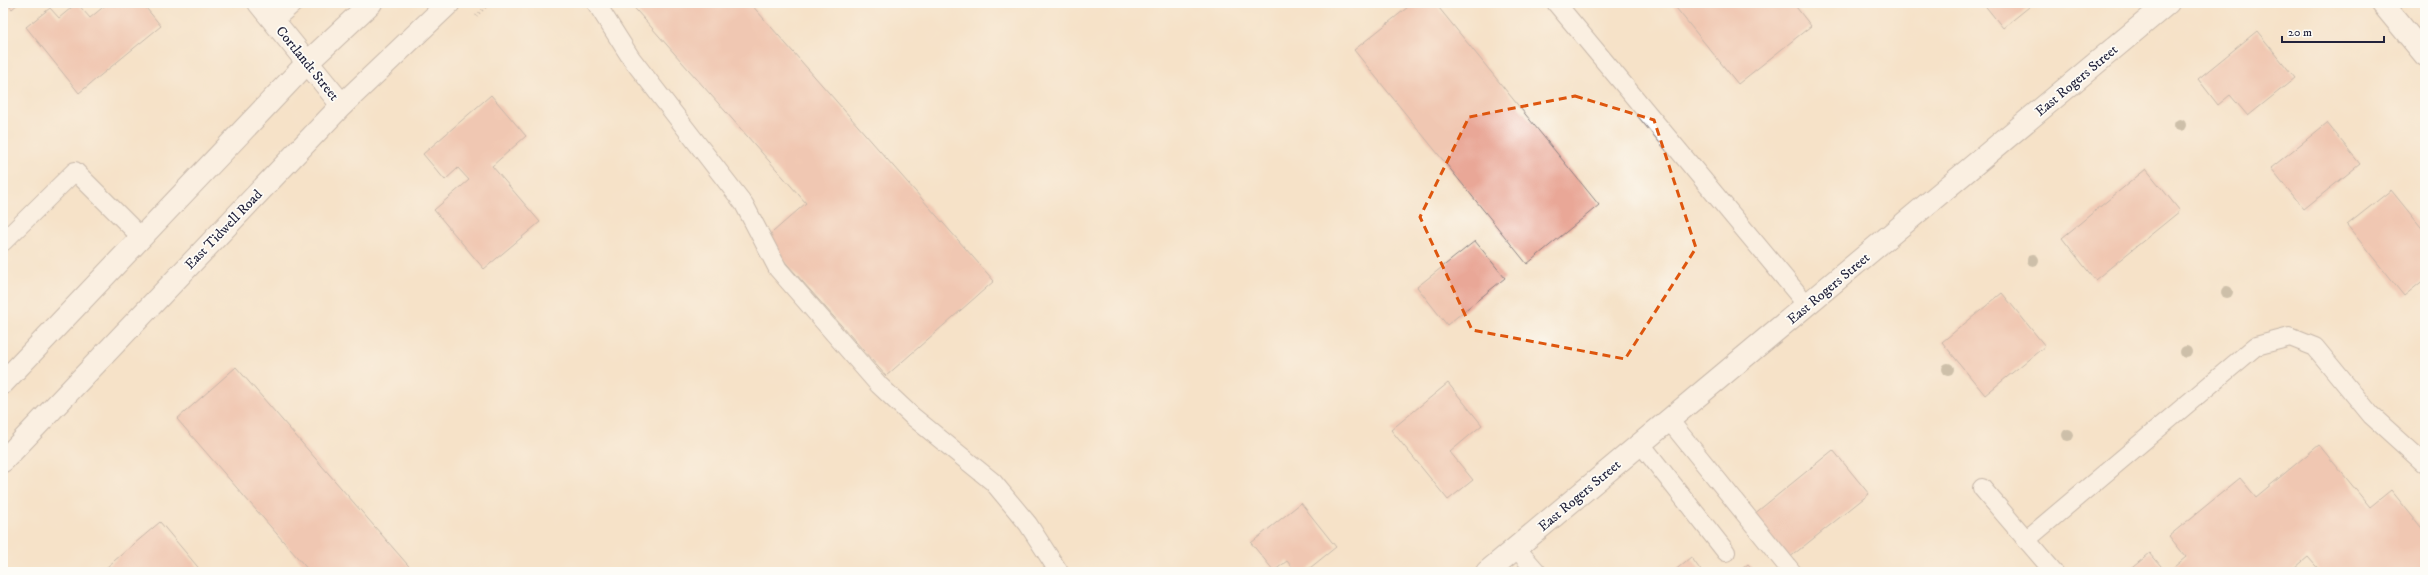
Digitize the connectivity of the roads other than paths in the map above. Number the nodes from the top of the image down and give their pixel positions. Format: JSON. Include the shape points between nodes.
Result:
{"nodes":[{"id":1,"x":259,"y":3,"type":"edge"},
{"id":2,"x":294,"y":3,"type":"edge"},
{"id":3,"x":371,"y":3,"type":"edge"},
{"id":4,"x":449,"y":3,"type":"edge"},
{"id":5,"x":596,"y":3,"type":"edge"},
{"id":6,"x":1556,"y":3,"type":"edge"},
{"id":7,"x":2168,"y":3,"type":"edge"},
{"id":8,"x":2382,"y":3,"type":"edge"},
{"id":9,"x":273,"y":21,"type":"junction"},
{"id":10,"x":2425,"y":55,"type":"edge"},
{"id":11,"x":307,"y":63,"type":"junction"},
{"id":12,"x":342,"y":105,"type":"junction"},
{"id":13,"x":142,"y":238,"type":"junction"},
{"id":14,"x":3,"y":242,"type":"edge"},
{"id":15,"x":1807,"y":305,"type":"junction"},
{"id":16,"x":3,"y":383,"type":"edge"},
{"id":17,"x":1669,"y":420,"type":"junction"},
{"id":18,"x":1641,"y":444,"type":"junction"},
{"id":19,"x":3,"y":461,"type":"edge"},
{"id":20,"x":2425,"y":464,"type":"edge"},
{"id":21,"x":1982,"y":488,"type":"dead end"},
{"id":22,"x":2026,"y":540,"type":"junction"},
{"id":23,"x":1516,"y":548,"type":"junction"},
{"id":24,"x":1726,"y":552,"type":"dead end"},
{"id":25,"x":1059,"y":572,"type":"edge"},
{"id":26,"x":1487,"y":572,"type":"edge"},
{"id":27,"x":1537,"y":572,"type":"edge"},
{"id":28,"x":1792,"y":572,"type":"edge"},
{"id":29,"x":2054,"y":572,"type":"edge"}],
"edges":[{"from":1,"to":9,"type":"main road","name":"Cortlandt Street"},
{"from":2,"to":9,"type":"lane"},
{"from":3,"to":11,"type":"main road"},
{"from":4,"to":12,"type":"main road","name":"East Tidwell Road"},
{"from":5,"to":25,"type":"lane","via":[[631,58],[744,204],[778,269],[878,385],[993,482],[1028,524]]},
{"from":6,"to":15,"type":"lane"},
{"from":7,"to":15,"type":"main road","name":"East Rogers Street"},
{"from":8,"to":10,"type":"main road"},
{"from":9,"to":11,"type":"main road","name":"Cortlandt Street"},
{"from":11,"to":12,"type":"main road","name":"Cortlandt Street"},
{"from":11,"to":13,"type":"main road"},
{"from":12,"to":19,"type":"main road","name":"East Tidwell Road"},
{"from":13,"to":14,"type":"lane","via":[[74,171]]},
{"from":13,"to":16,"type":"main road"},
{"from":15,"to":17,"type":"main road","name":"East Rogers Street"},
{"from":17,"to":18,"type":"main road","name":"East Rogers Street"},
{"from":17,"to":28,"type":"lane"},
{"from":18,"to":23,"type":"main road","name":"East Rogers Street"},
{"from":18,"to":24,"type":"lane"},
{"from":20,"to":22,"type":"lane","via":[[2371,415],[2315,346],[2290,337],[2256,346]]},
{"from":21,"to":22,"type":"lane"},
{"from":22,"to":29,"type":"lane"},
{"from":23,"to":26,"type":"main road","name":"East Rogers Street"},
{"from":23,"to":27,"type":"lane"}]}
